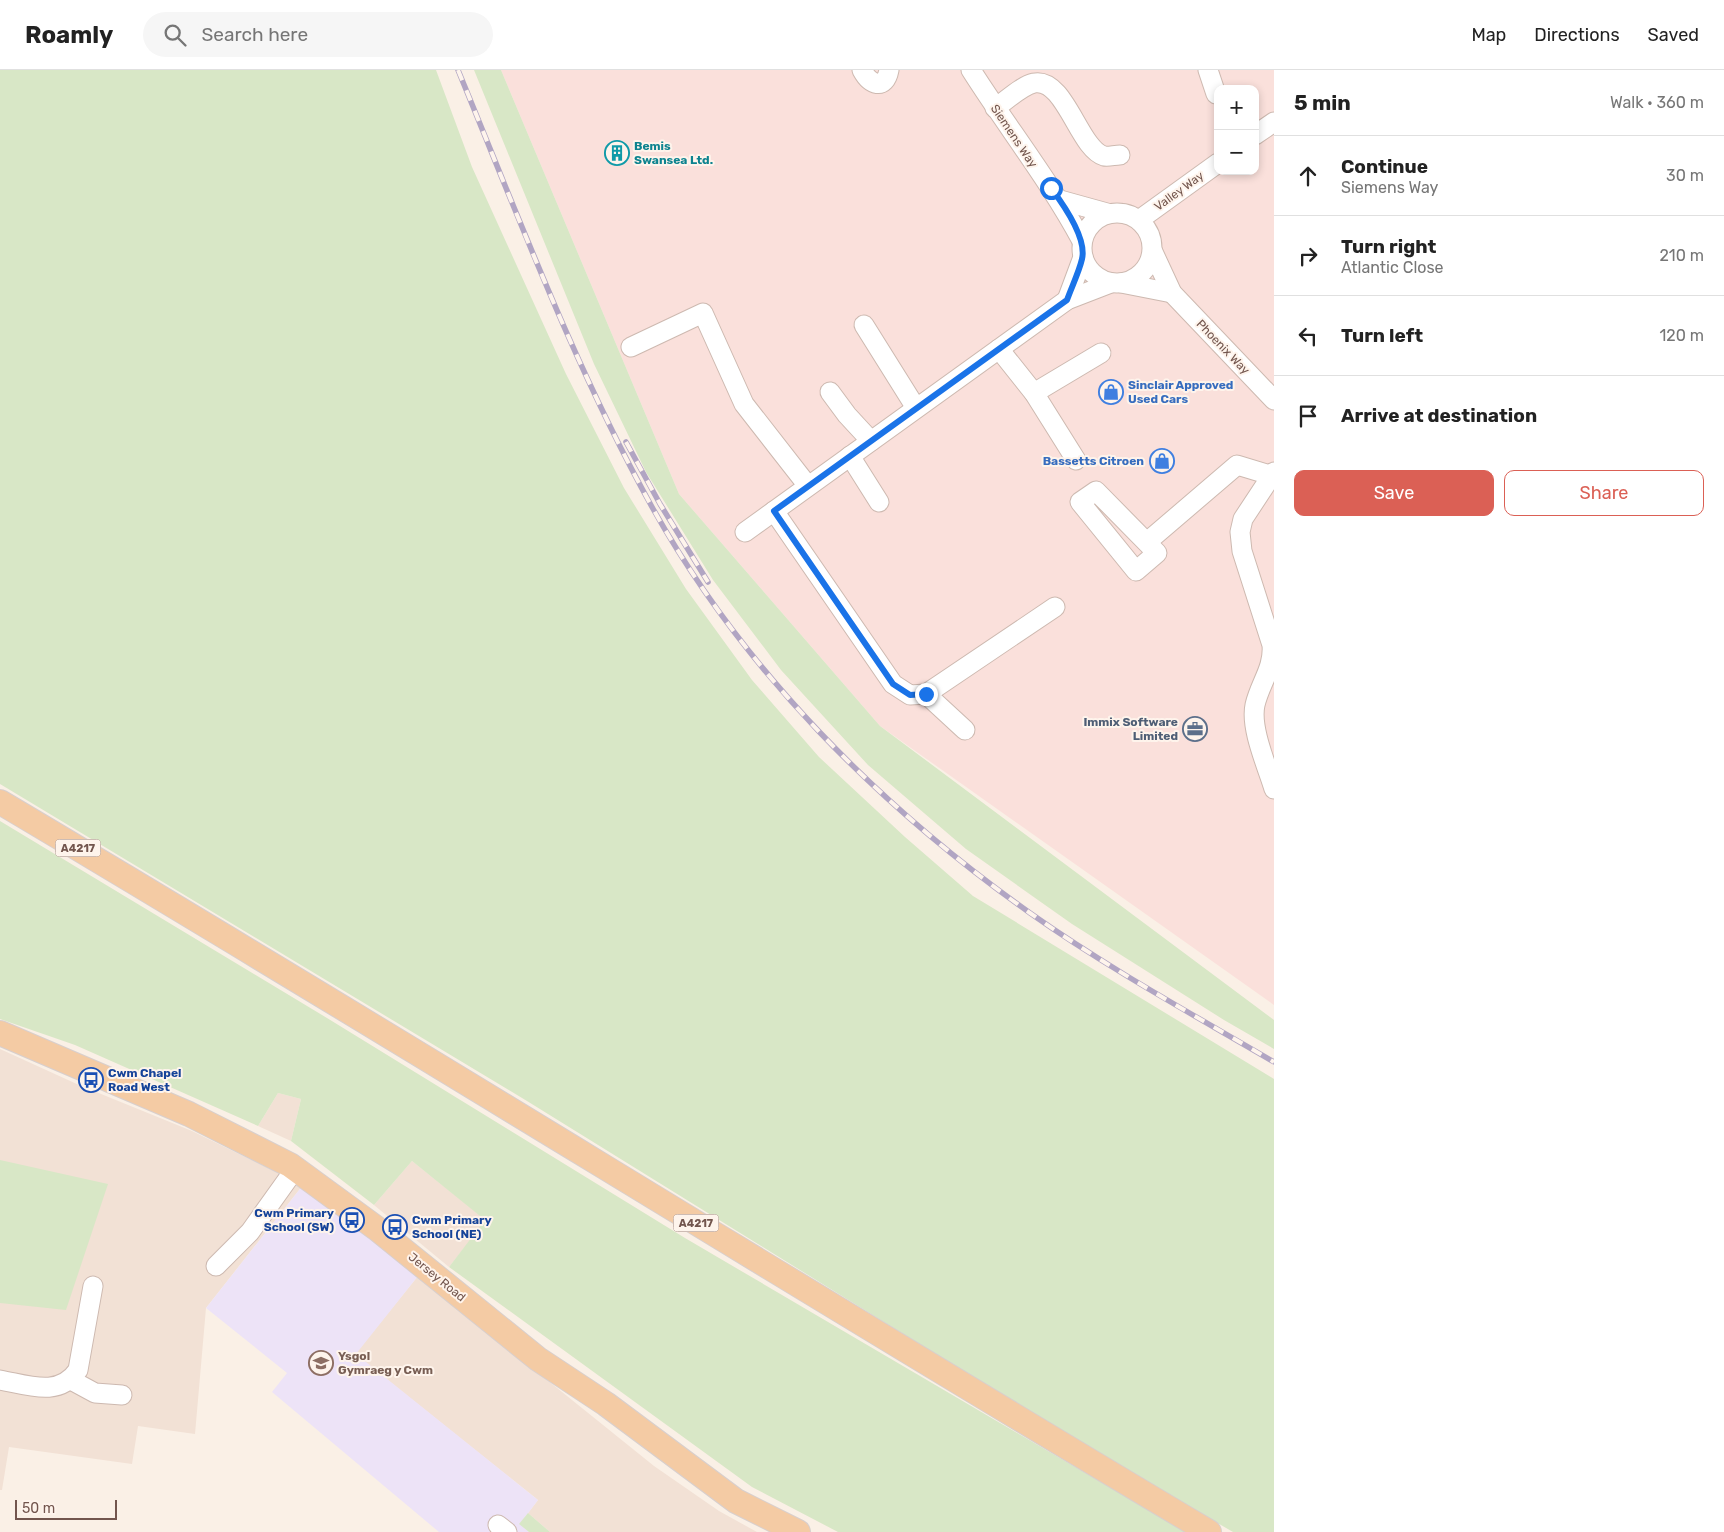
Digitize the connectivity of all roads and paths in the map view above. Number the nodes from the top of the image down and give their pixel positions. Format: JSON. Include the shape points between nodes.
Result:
{"nodes":[{"id":1,"x":862,"y":70,"type":"edge"},
{"id":2,"x":889,"y":70,"type":"edge"},
{"id":3,"x":971,"y":70,"type":"edge"},
{"id":4,"x":1208,"y":70,"type":"edge"},
{"id":5,"x":1214,"y":88,"type":"edge"},
{"id":6,"x":995,"y":108,"type":"junction"},
{"id":7,"x":1274,"y":122,"type":"edge"},
{"id":8,"x":1259,"y":132,"type":"edge"},
{"id":9,"x":1120,"y":155,"type":"dead end"},
{"id":10,"x":1214,"y":166,"type":"edge"},
{"id":11,"x":1060,"y":200,"type":"junction"},
{"id":12,"x":1108,"y":214,"type":"junction"},
{"id":13,"x":1139,"y":220,"type":"junction"},
{"id":14,"x":1082,"y":249,"type":"junction"},
{"id":15,"x":1153,"y":252,"type":"junction"},
{"id":16,"x":1116,"y":283,"type":"junction"},
{"id":17,"x":1172,"y":293,"type":"junction"},
{"id":18,"x":1067,"y":300,"type":"junction"},
{"id":19,"x":864,"y":325,"type":"dead end"},
{"id":20,"x":631,"y":347,"type":"dead end"},
{"id":21,"x":999,"y":348,"type":"junction"},
{"id":22,"x":1101,"y":352,"type":"dead end"},
{"id":23,"x":830,"y":392,"type":"dead end"},
{"id":24,"x":1034,"y":393,"type":"junction"},
{"id":25,"x":1274,"y":400,"type":"edge"},
{"id":26,"x":916,"y":408,"type":"junction"},
{"id":27,"x":871,"y":441,"type":"junction"},
{"id":28,"x":850,"y":456,"type":"junction"},
{"id":29,"x":1076,"y":460,"type":"dead end"},
{"id":30,"x":1272,"y":474,"type":"edge"},
{"id":31,"x":808,"y":486,"type":"junction"},
{"id":32,"x":880,"y":502,"type":"dead end"},
{"id":33,"x":774,"y":511,"type":"junction"},
{"id":34,"x":745,"y":532,"type":"dead end"},
{"id":35,"x":1147,"y":542,"type":"dead end"},
{"id":36,"x":1055,"y":607,"type":"dead end"},
{"id":37,"x":926,"y":694,"type":"junction"},
{"id":38,"x":965,"y":730,"type":"dead end"},
{"id":39,"x":1269,"y":759,"type":"edge"},
{"id":40,"x":1274,"y":788,"type":"edge"},
{"id":41,"x":0,"y":802,"type":"edge"},
{"id":42,"x":0,"y":1033,"type":"edge"},
{"id":43,"x":295,"y":1169,"type":"junction"},
{"id":44,"x":216,"y":1266,"type":"dead end"},
{"id":45,"x":93,"y":1286,"type":"dead end"},
{"id":46,"x":0,"y":1380,"type":"edge"},
{"id":47,"x":71,"y":1380,"type":"junction"},
{"id":48,"x":122,"y":1395,"type":"dead end"},
{"id":49,"x":798,"y":1532,"type":"edge"},
{"id":50,"x":1209,"y":1532,"type":"edge"}],
"edges":[{"from":1,"to":2,"type":"street","via":[[874,84],[883,82]]},
{"from":3,"to":6,"type":"street","name":"Siemens Way"},
{"from":4,"to":5,"type":"street"},
{"from":6,"to":9,"type":"street","via":[[1029,85],[1043,84],[1065,103],[1094,150],[1104,156]]},
{"from":6,"to":11,"type":"street","name":"Siemens Way"},
{"from":7,"to":8,"type":"street"},
{"from":10,"to":13,"type":"street","name":"Valley Way"},
{"from":11,"to":12,"type":"street"},
{"from":11,"to":14,"type":"street","name":"Siemens Way"},
{"from":12,"to":13,"type":"street","via":[[1124,213]]},
{"from":12,"to":14,"type":"street","via":[[1088,227]]},
{"from":13,"to":15,"type":"street","via":[[1150,234]]},
{"from":14,"to":16,"type":"street","via":[[1093,274]]},
{"from":14,"to":18,"type":"street"},
{"from":15,"to":16,"type":"street","via":[[1145,270],[1130,281]]},
{"from":15,"to":17,"type":"street","name":"Phoenix Way"},
{"from":16,"to":17,"type":"street"},
{"from":16,"to":18,"type":"street"},
{"from":17,"to":25,"type":"street","name":"Phoenix Way"},
{"from":18,"to":21,"type":"street"},
{"from":19,"to":26,"type":"street"},
{"from":20,"to":31,"type":"street","via":[[704,313],[744,404]]},
{"from":21,"to":24,"type":"street"},
{"from":21,"to":26,"type":"street"},
{"from":22,"to":24,"type":"street"},
{"from":23,"to":27,"type":"street"},
{"from":24,"to":29,"type":"street"},
{"from":26,"to":27,"type":"street"},
{"from":27,"to":28,"type":"street"},
{"from":28,"to":31,"type":"street"},
{"from":28,"to":32,"type":"street"},
{"from":30,"to":35,"type":"street","via":[[1238,465]]},
{"from":30,"to":39,"type":"street","via":[[1243,519],[1240,532],[1242,551],[1272,646],[1273,660],[1254,708]]},
{"from":31,"to":33,"type":"street"},
{"from":33,"to":34,"type":"street"},
{"from":33,"to":37,"type":"street","via":[[893,684],[910,695]]},
{"from":36,"to":37,"type":"street"},
{"from":37,"to":38,"type":"street"},
{"from":39,"to":40,"type":"street"},
{"from":41,"to":50,"type":"main road","number":"A4217","via":[[185,910],[930,1366]]},
{"from":42,"to":43,"type":"main road","name":"Jersey Road","via":[[189,1114]]},
{"from":43,"to":44,"type":"street","via":[[250,1232]]},
{"from":43,"to":49,"type":"main road","name":"Jersey Road","via":[[376,1228],[538,1359],[606,1404],[736,1501]]},
{"from":45,"to":47,"type":"street","via":[[78,1370]]},
{"from":46,"to":47,"type":"street","via":[[52,1389]]},
{"from":47,"to":48,"type":"street","via":[[95,1393]]}]}
